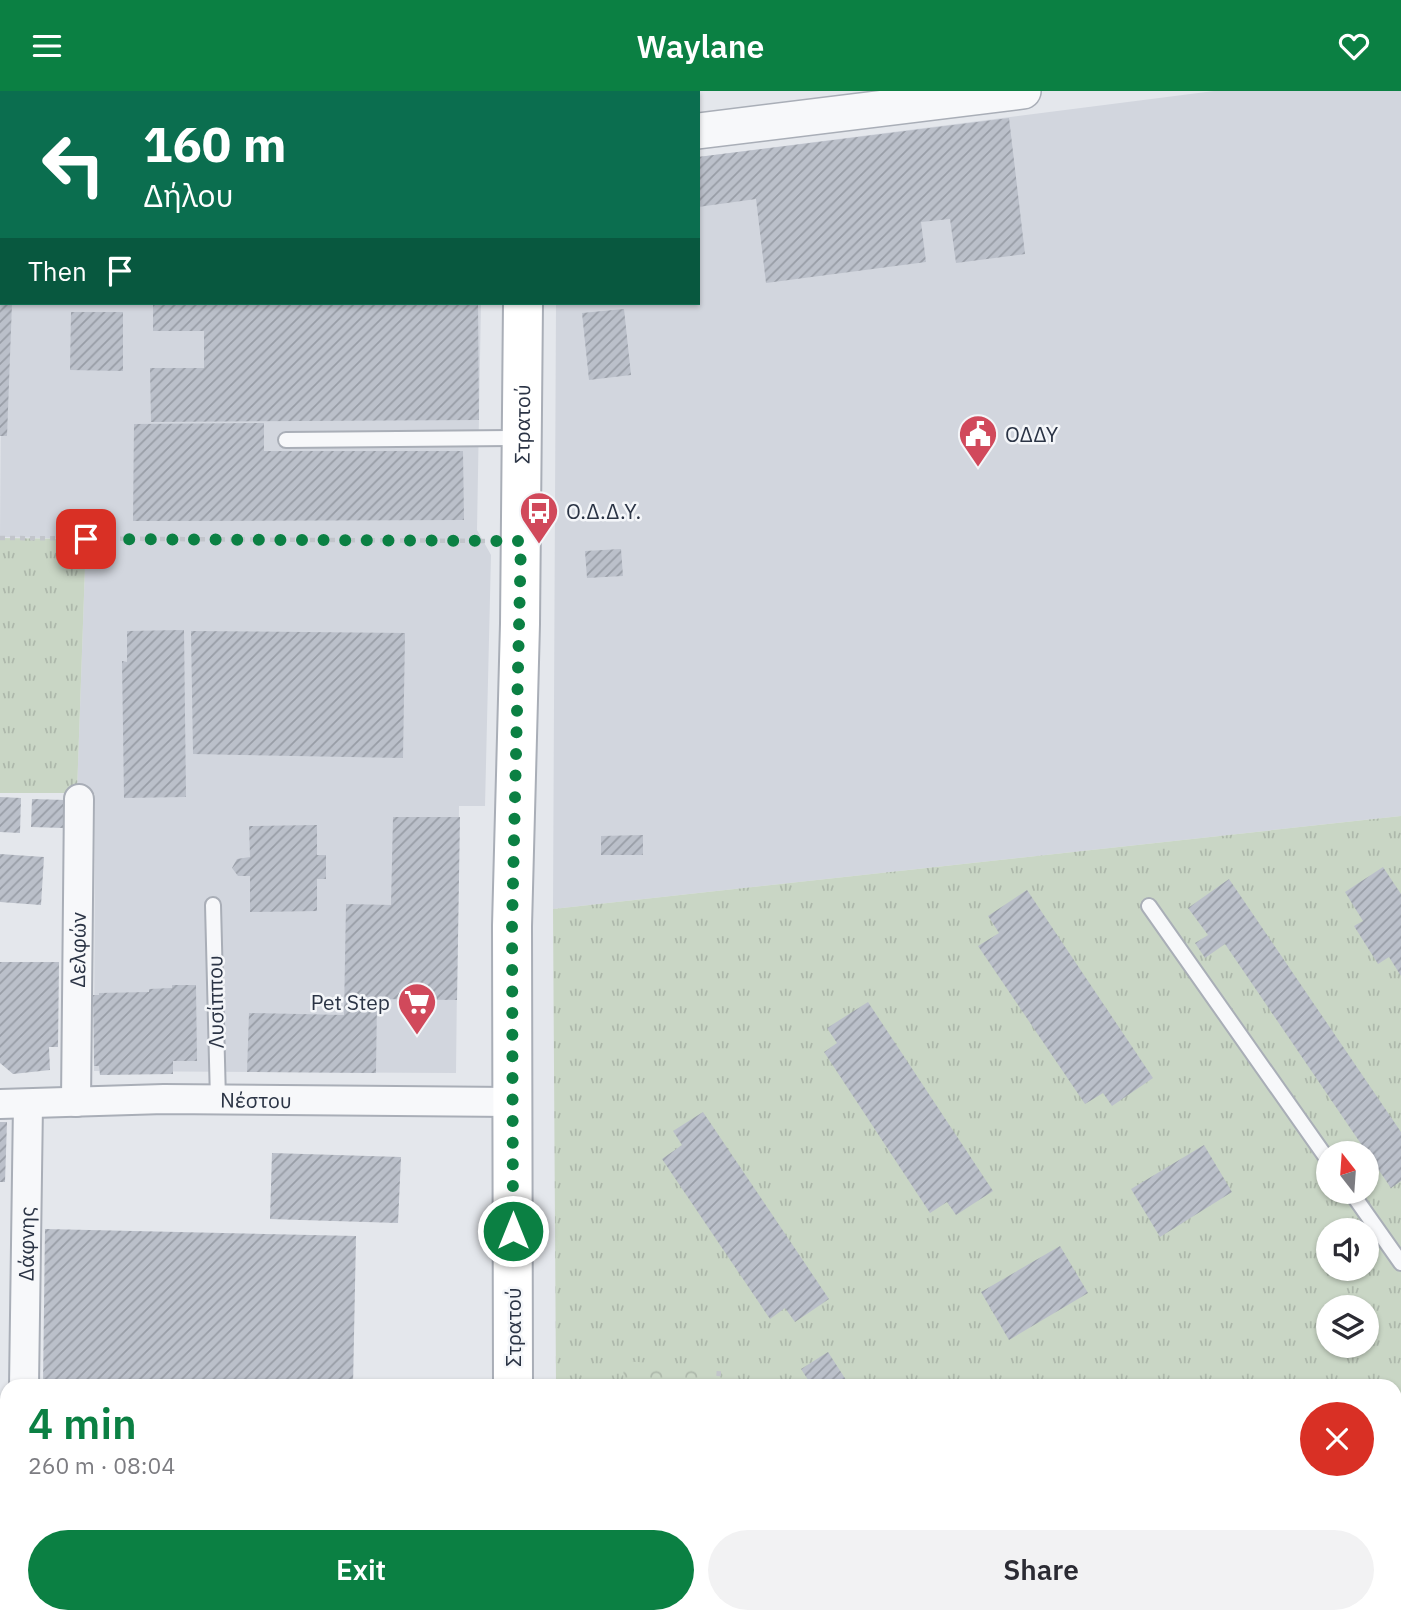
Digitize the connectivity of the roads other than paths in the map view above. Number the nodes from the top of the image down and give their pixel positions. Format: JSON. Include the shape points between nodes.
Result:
{"nodes":[{"id":1,"x":1023,"y":91,"type":"edge"},
{"id":2,"x":700,"y":131,"type":"edge"},
{"id":3,"x":523,"y":305,"type":"edge"},
{"id":4,"x":523,"y":438,"type":"junction"},
{"id":5,"x":286,"y":440,"type":"dead end"},
{"id":6,"x":79,"y":799,"type":"dead end"},
{"id":7,"x":213,"y":905,"type":"dead end"},
{"id":8,"x":1149,"y":906,"type":"dead end"},
{"id":9,"x":218,"y":1100,"type":"junction"},
{"id":10,"x":76,"y":1102,"type":"junction"},
{"id":11,"x":512,"y":1103,"type":"junction"},
{"id":12,"x":14,"y":1104,"type":"edge"},
{"id":13,"x":1316,"y":1143,"type":"edge"},
{"id":14,"x":1359,"y":1204,"type":"edge"},
{"id":15,"x":1401,"y":1263,"type":"edge"},
{"id":16,"x":24,"y":1379,"type":"edge"},
{"id":17,"x":513,"y":1379,"type":"edge"}],
"edges":[{"from":1,"to":2,"type":"street"},
{"from":3,"to":4,"type":"main road","name":"Στρατού"},
{"from":4,"to":5,"type":"lane"},
{"from":4,"to":11,"type":"main road","name":"Στρατού"},
{"from":6,"to":10,"type":"street","name":"Δελφών"},
{"from":7,"to":9,"type":"lane","name":"Λυσίππου"},
{"from":8,"to":13,"type":"lane"},
{"from":9,"to":10,"type":"street","name":"Νέστου"},
{"from":9,"to":11,"type":"street","name":"Νέστου"},
{"from":10,"to":12,"type":"street","name":"Νέστου"},
{"from":11,"to":17,"type":"main road","name":"Στρατού"},
{"from":12,"to":16,"type":"street","name":"Δάφνης"},
{"from":14,"to":15,"type":"lane"}]}
